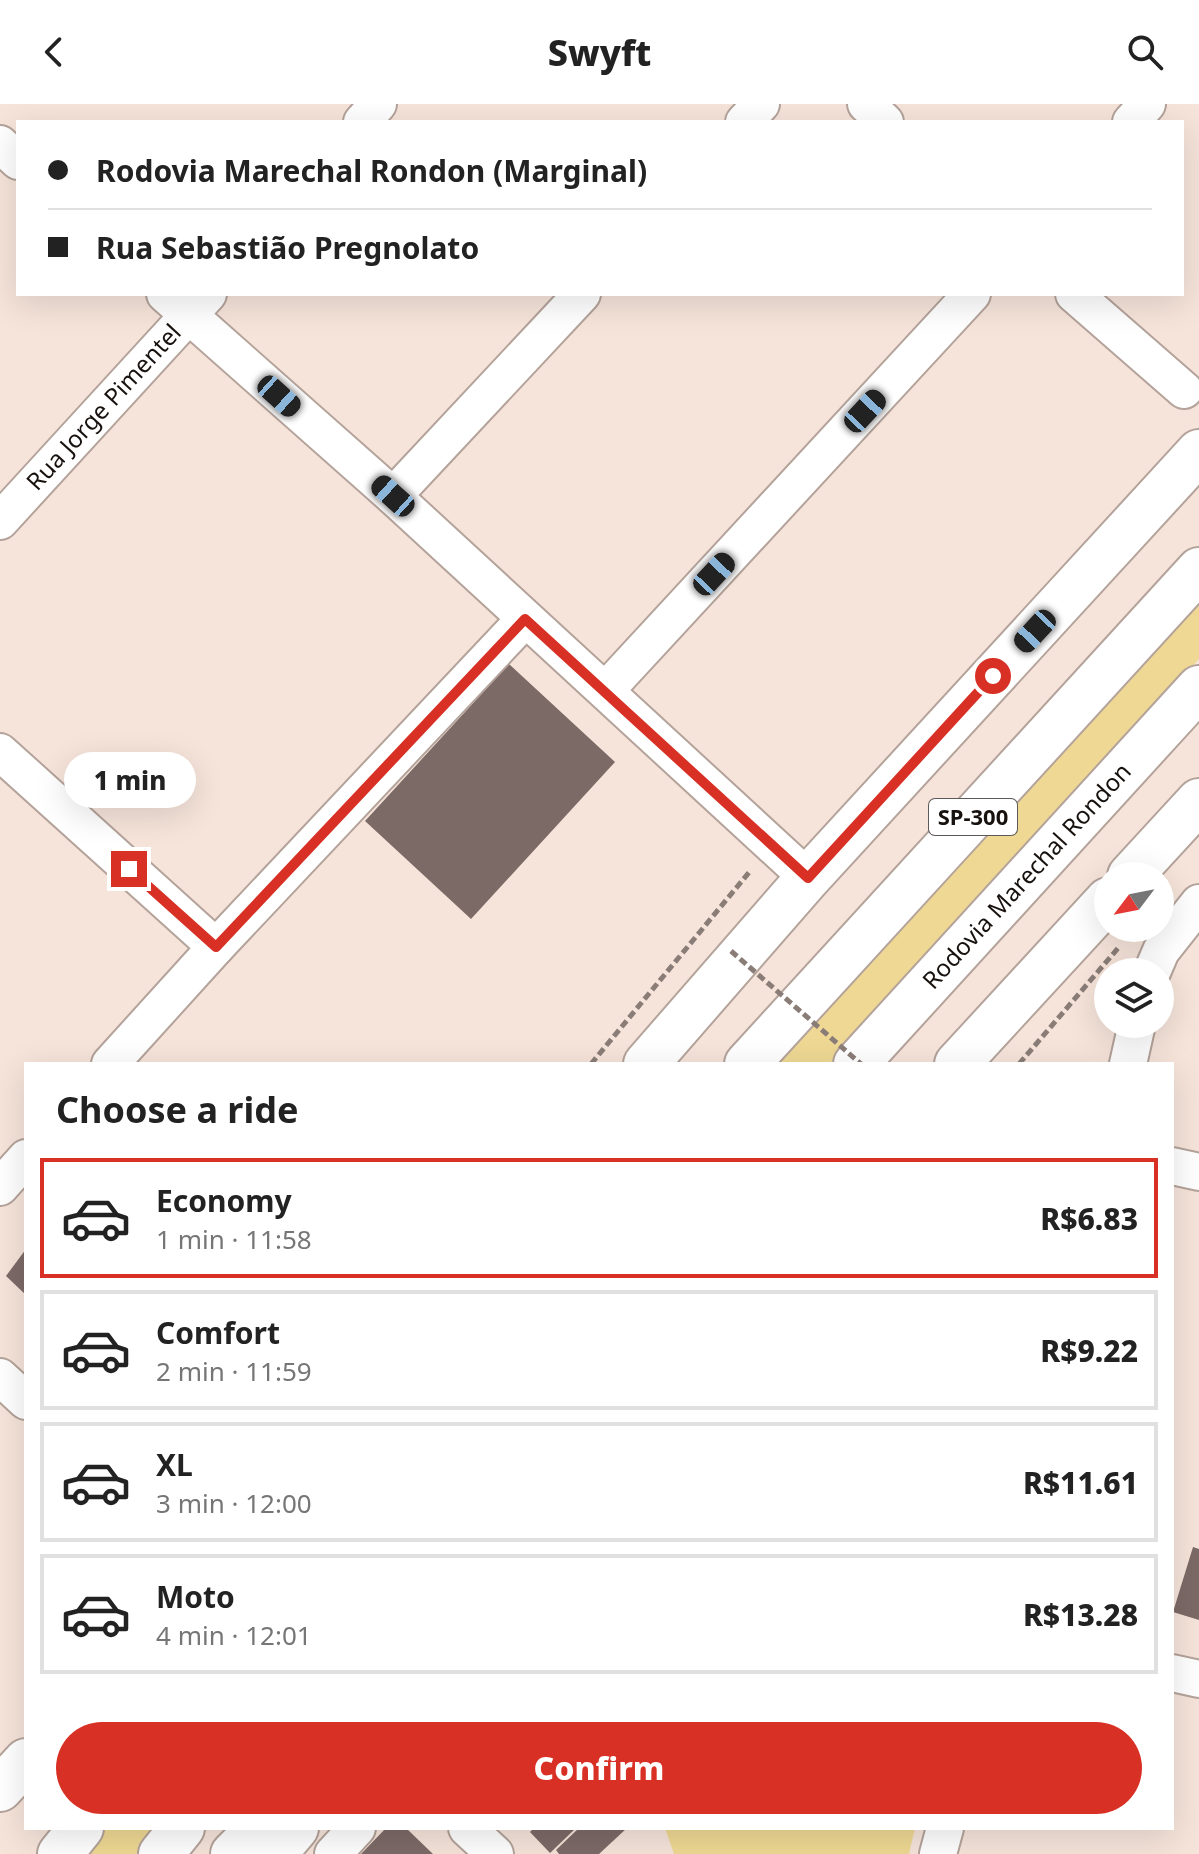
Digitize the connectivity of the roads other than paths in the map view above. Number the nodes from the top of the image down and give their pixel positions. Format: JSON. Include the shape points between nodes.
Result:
{"nodes":[{"id":1,"x":378,"y":104,"type":"edge"},
{"id":2,"x":761,"y":104,"type":"edge"},
{"id":3,"x":866,"y":104,"type":"edge"},
{"id":4,"x":1147,"y":104,"type":"edge"},
{"id":5,"x":364,"y":120,"type":"edge"},
{"id":6,"x":746,"y":120,"type":"edge"},
{"id":7,"x":883,"y":120,"type":"edge"},
{"id":8,"x":1133,"y":120,"type":"edge"},
{"id":9,"x":0,"y":144,"type":"edge"},
{"id":10,"x":16,"y":159,"type":"edge"},
{"id":11,"x":580,"y":296,"type":"edge"},
{"id":12,"x":970,"y":296,"type":"edge"},
{"id":13,"x":1076,"y":296,"type":"edge"},
{"id":14,"x":187,"y":301,"type":"edge"},
{"id":15,"x":1184,"y":390,"type":"dead end"},
{"id":16,"x":1199,"y":452,"type":"edge"},
{"id":17,"x":393,"y":496,"type":"junction"},
{"id":18,"x":0,"y":521,"type":"edge"},
{"id":19,"x":1199,"y":570,"type":"edge"},
{"id":20,"x":525,"y":619,"type":"junction"},
{"id":21,"x":1199,"y":688,"type":"edge"},
{"id":22,"x":606,"y":690,"type":"junction"},
{"id":23,"x":0,"y":752,"type":"edge"},
{"id":24,"x":1199,"y":801,"type":"edge"},
{"id":25,"x":1143,"y":862,"type":"edge"},
{"id":26,"x":808,"y":878,"type":"junction"},
{"id":27,"x":1199,"y":903,"type":"edge"},
{"id":28,"x":1094,"y":915,"type":"edge"},
{"id":29,"x":216,"y":947,"type":"junction"},
{"id":30,"x":1158,"y":958,"type":"edge"},
{"id":31,"x":1134,"y":1038,"type":"edge"},
{"id":32,"x":112,"y":1062,"type":"edge"},
{"id":33,"x":648,"y":1062,"type":"edge"},
{"id":34,"x":749,"y":1062,"type":"edge"},
{"id":35,"x":861,"y":1062,"type":"edge"},
{"id":36,"x":959,"y":1062,"type":"edge"},
{"id":37,"x":1128,"y":1062,"type":"edge"},
{"id":38,"x":24,"y":1160,"type":"edge"},
{"id":39,"x":1174,"y":1166,"type":"edge"},
{"id":40,"x":1199,"y":1172,"type":"edge"},
{"id":41,"x":0,"y":1187,"type":"edge"},
{"id":42,"x":0,"y":1377,"type":"edge"},
{"id":43,"x":24,"y":1399,"type":"edge"},
{"id":44,"x":1174,"y":1673,"type":"edge"},
{"id":45,"x":1199,"y":1679,"type":"edge"},
{"id":46,"x":24,"y":1763,"type":"edge"},
{"id":47,"x":0,"y":1789,"type":"edge"},
{"id":48,"x":68,"y":1830,"type":"edge"},
{"id":49,"x":79,"y":1830,"type":"edge"},
{"id":50,"x":180,"y":1830,"type":"edge"},
{"id":51,"x":257,"y":1830,"type":"edge"},
{"id":52,"x":294,"y":1830,"type":"edge"},
{"id":53,"x":355,"y":1830,"type":"edge"},
{"id":54,"x":944,"y":1830,"type":"edge"},
{"id":55,"x":51,"y":1854,"type":"edge"},
{"id":56,"x":60,"y":1854,"type":"edge"},
{"id":57,"x":161,"y":1854,"type":"edge"},
{"id":58,"x":233,"y":1854,"type":"edge"},
{"id":59,"x":274,"y":1854,"type":"edge"},
{"id":60,"x":333,"y":1854,"type":"edge"},
{"id":61,"x":938,"y":1854,"type":"edge"}],
"edges":[{"from":1,"to":5,"type":"street"},
{"from":2,"to":6,"type":"street"},
{"from":3,"to":7,"type":"street"},
{"from":4,"to":8,"type":"street"},
{"from":9,"to":10,"type":"street"},
{"from":11,"to":17,"type":"street"},
{"from":12,"to":22,"type":"street"},
{"from":13,"to":15,"type":"street"},
{"from":14,"to":17,"type":"street"},
{"from":14,"to":18,"type":"street","name":"Rua Jorge Pimentel"},
{"from":16,"to":26,"type":"highway"},
{"from":17,"to":20,"type":"street"},
{"from":19,"to":34,"type":"highway","number":"SP-300"},
{"from":20,"to":22,"type":"street"},
{"from":20,"to":29,"type":"street"},
{"from":21,"to":35,"type":"highway","name":"Rodovia Marechal Rondon","number":"SP-300"},
{"from":22,"to":26,"type":"street"},
{"from":23,"to":29,"type":"street"},
{"from":24,"to":25,"type":"highway"},
{"from":26,"to":33,"type":"highway"},
{"from":27,"to":30,"type":"street"},
{"from":28,"to":36,"type":"highway"},
{"from":29,"to":32,"type":"street"},
{"from":31,"to":37,"type":"street"},
{"from":38,"to":41,"type":"street"},
{"from":39,"to":40,"type":"street"},
{"from":42,"to":43,"type":"street"},
{"from":44,"to":45,"type":"street"},
{"from":46,"to":47,"type":"highway"},
{"from":48,"to":55,"type":"highway"},
{"from":49,"to":56,"type":"highway"},
{"from":50,"to":57,"type":"highway"},
{"from":51,"to":58,"type":"highway"},
{"from":52,"to":59,"type":"highway"},
{"from":53,"to":60,"type":"street"},
{"from":54,"to":61,"type":"street"}]}
